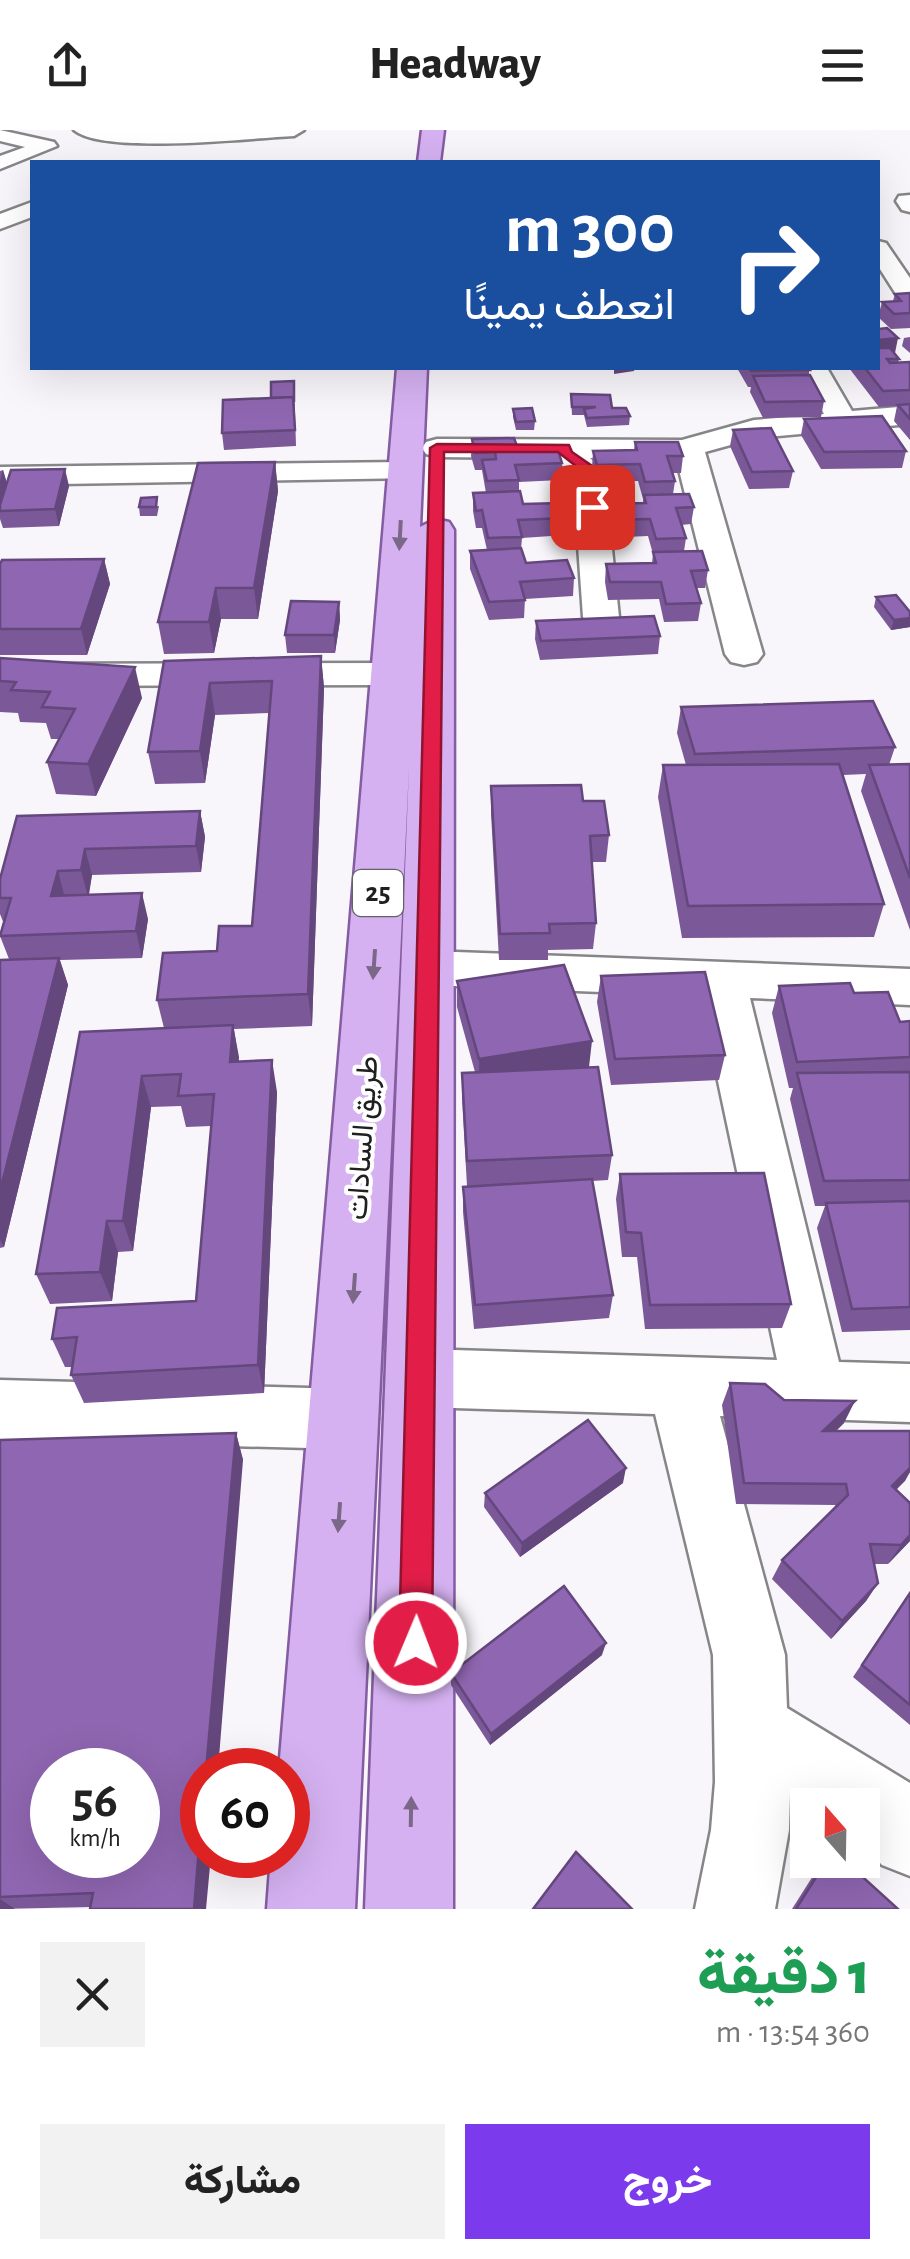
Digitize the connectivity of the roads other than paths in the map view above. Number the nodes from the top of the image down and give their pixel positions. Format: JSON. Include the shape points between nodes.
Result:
{"nodes":[{"id":1,"x":84,"y":130,"type":"edge"},
{"id":2,"x":432,"y":130,"type":"edge"},
{"id":3,"x":455,"y":130,"type":"edge"},
{"id":4,"x":177,"y":133,"type":"edge"},
{"id":5,"x":0,"y":134,"type":"edge"},
{"id":6,"x":299,"y":135,"type":"edge"},
{"id":7,"x":131,"y":138,"type":"junction"},
{"id":8,"x":155,"y":159,"type":"dead end"},
{"id":9,"x":430,"y":160,"type":"edge"},
{"id":10,"x":452,"y":160,"type":"edge"},
{"id":11,"x":0,"y":164,"type":"edge"},
{"id":12,"x":30,"y":210,"type":"edge"},
{"id":13,"x":0,"y":224,"type":"edge"},
{"id":14,"x":30,"y":224,"type":"edge"},
{"id":15,"x":880,"y":255,"type":"edge"},
{"id":16,"x":909,"y":293,"type":"edge"},
{"id":17,"x":412,"y":370,"type":"edge"},
{"id":18,"x":442,"y":370,"type":"edge"},
{"id":19,"x":813,"y":370,"type":"edge"},
{"id":20,"x":910,"y":416,"type":"edge"},
{"id":21,"x":842,"y":419,"type":"junction"},
{"id":22,"x":564,"y":448,"type":"junction"},
{"id":23,"x":689,"y":448,"type":"junction"},
{"id":24,"x":420,"y":460,"type":"junction"},
{"id":25,"x":0,"y":476,"type":"edge"},
{"id":26,"x":601,"y":616,"type":"edge"},
{"id":27,"x":744,"y":654,"type":"dead end"},
{"id":28,"x":392,"y":674,"type":"junction"},
{"id":29,"x":0,"y":676,"type":"edge"},
{"id":30,"x":429,"y":968,"type":"junction"},
{"id":31,"x":720,"y":981,"type":"junction"},
{"id":32,"x":910,"y":987,"type":"edge"},
{"id":33,"x":422,"y":1378,"type":"junction"},
{"id":34,"x":680,"y":1386,"type":"junction"},
{"id":35,"x":815,"y":1390,"type":"junction"},
{"id":36,"x":910,"y":1393,"type":"edge"},
{"id":37,"x":0,"y":1410,"type":"edge"},
{"id":38,"x":346,"y":1419,"type":"junction"},
{"id":39,"x":750,"y":1728,"type":"junction"},
{"id":40,"x":910,"y":1837,"type":"edge"},
{"id":41,"x":311,"y":1909,"type":"edge"},
{"id":42,"x":409,"y":1909,"type":"edge"},
{"id":43,"x":735,"y":1909,"type":"edge"}],
"edges":[{"from":1,"to":7,"type":"street"},
{"from":2,"to":9,"type":"main road"},
{"from":3,"to":10,"type":"main road"},
{"from":4,"to":6,"type":"street"},
{"from":4,"to":7,"type":"street"},
{"from":5,"to":11,"type":"street","via":[[47,146]]},
{"from":7,"to":8,"type":"street"},
{"from":12,"to":13,"type":"street"},
{"from":13,"to":14,"type":"street"},
{"from":15,"to":16,"type":"street"},
{"from":17,"to":24,"type":"main road","name":"طريق السادات","number":"25"},
{"from":18,"to":24,"type":"main road","name":"طريق السادات","number":"25"},
{"from":19,"to":21,"type":"street"},
{"from":20,"to":21,"type":"street"},
{"from":21,"to":23,"type":"street","via":[[747,430]]},
{"from":22,"to":23,"type":"street"},
{"from":22,"to":24,"type":"street"},
{"from":22,"to":26,"type":"street","via":[[588,471]]},
{"from":23,"to":27,"type":"street"},
{"from":24,"to":25,"type":"street"},
{"from":24,"to":28,"type":"main road","name":"طريق السادات","number":"25","one_way":true},
{"from":24,"to":30,"type":"main road","name":"طريق السادات","number":"25"},
{"from":28,"to":29,"type":"street"},
{"from":28,"to":38,"type":"main road","name":"طريق السادات","number":"25","one_way":true},
{"from":30,"to":31,"type":"street"},
{"from":30,"to":33,"type":"main road","name":"طريق السادات","number":"25"},
{"from":31,"to":32,"type":"street"},
{"from":31,"to":35,"type":"street"},
{"from":33,"to":34,"type":"street"},
{"from":42,"to":33,"type":"main road","name":"طريق السادات","number":"25","one_way":true},
{"from":34,"to":35,"type":"street"},
{"from":34,"to":39,"type":"street","via":[[749,1655]]},
{"from":35,"to":36,"type":"street"},
{"from":37,"to":38,"type":"street"},
{"from":38,"to":41,"type":"main road","name":"طريق السادات","number":"25","one_way":true},
{"from":39,"to":40,"type":"street","via":[[875,1802]]},
{"from":39,"to":43,"type":"street","via":[[750,1830]]}]}
